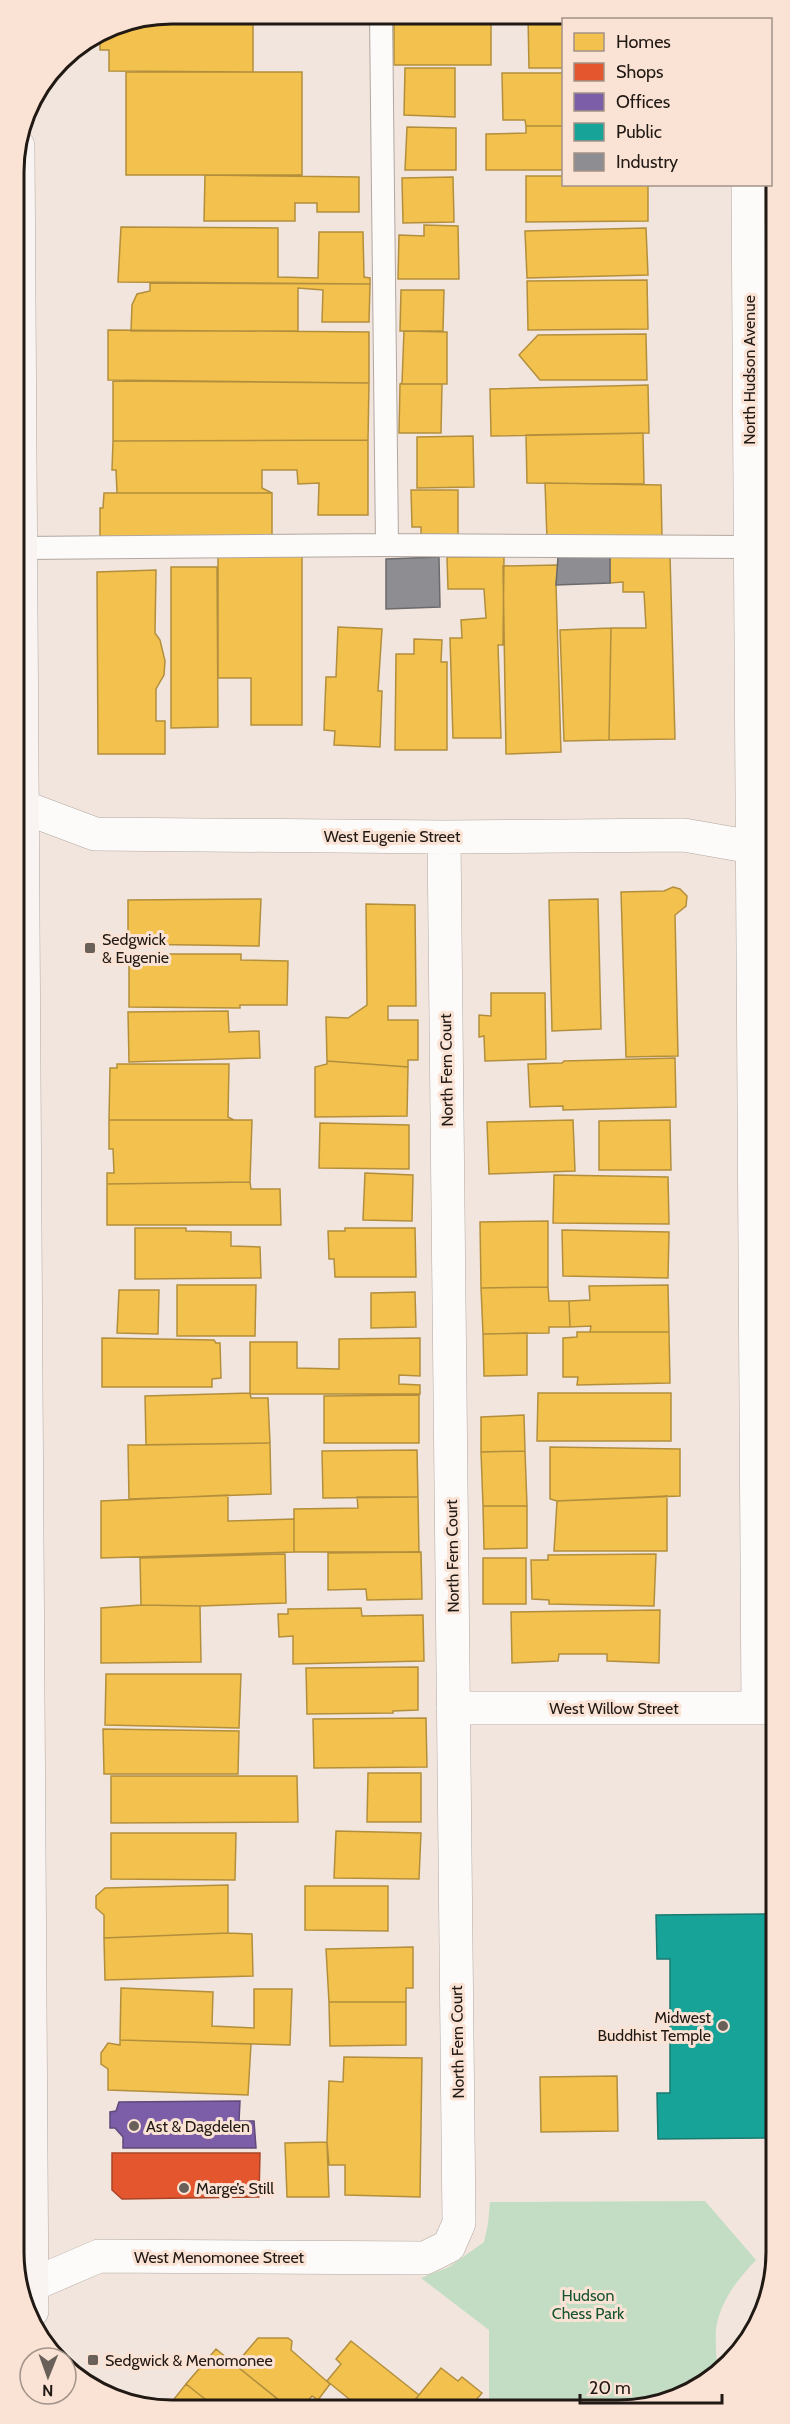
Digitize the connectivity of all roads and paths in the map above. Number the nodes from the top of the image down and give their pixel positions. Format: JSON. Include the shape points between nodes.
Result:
{"nodes":[{"id":1,"x":381,"y":24,"type":"edge"},
{"id":2,"x":748,"y":186,"type":"edge"},
{"id":3,"x":387,"y":545,"type":"junction"},
{"id":4,"x":751,"y":547,"type":"junction"},
{"id":5,"x":24,"y":548,"type":"edge"},
{"id":6,"x":24,"y":807,"type":"edge"},
{"id":7,"x":444,"y":837,"type":"junction"},
{"id":8,"x":763,"y":847,"type":"edge"},
{"id":9,"x":453,"y":1708,"type":"junction"},
{"id":10,"x":766,"y":1708,"type":"edge"},
{"id":11,"x":24,"y":1996,"type":"edge"},
{"id":12,"x":424,"y":2258,"type":"joint"},
{"id":13,"x":28,"y":2284,"type":"edge"},
{"id":14,"x":31,"y":2294,"type":"edge"}],
"edges":[{"from":1,"to":3,"type":"lane"},
{"from":2,"to":4,"type":"street","name":"North Hudson Avenue"},
{"from":3,"to":4,"type":"lane"},
{"from":3,"to":5,"type":"lane"},
{"from":4,"to":8,"type":"street","name":"North Hudson Avenue"},
{"from":6,"to":7,"type":"street","name":"West Eugenie Street","via":[[94,834]]},
{"from":7,"to":8,"type":"street","name":"West Eugenie Street","via":[[684,835]]},
{"from":7,"to":9,"type":"street","name":"North Fern Court"},
{"from":8,"to":10,"type":"street","name":"North Hudson Avenue"},
{"from":9,"to":10,"type":"street","name":"West Willow Street"},
{"from":9,"to":12,"type":"street","name":"North Fern Court","via":[[459,2223],[449,2246]]},
{"from":11,"to":13,"type":"street"},
{"from":12,"to":14,"type":"street","name":"West Menomonee Street","via":[[99,2256]]}]}
